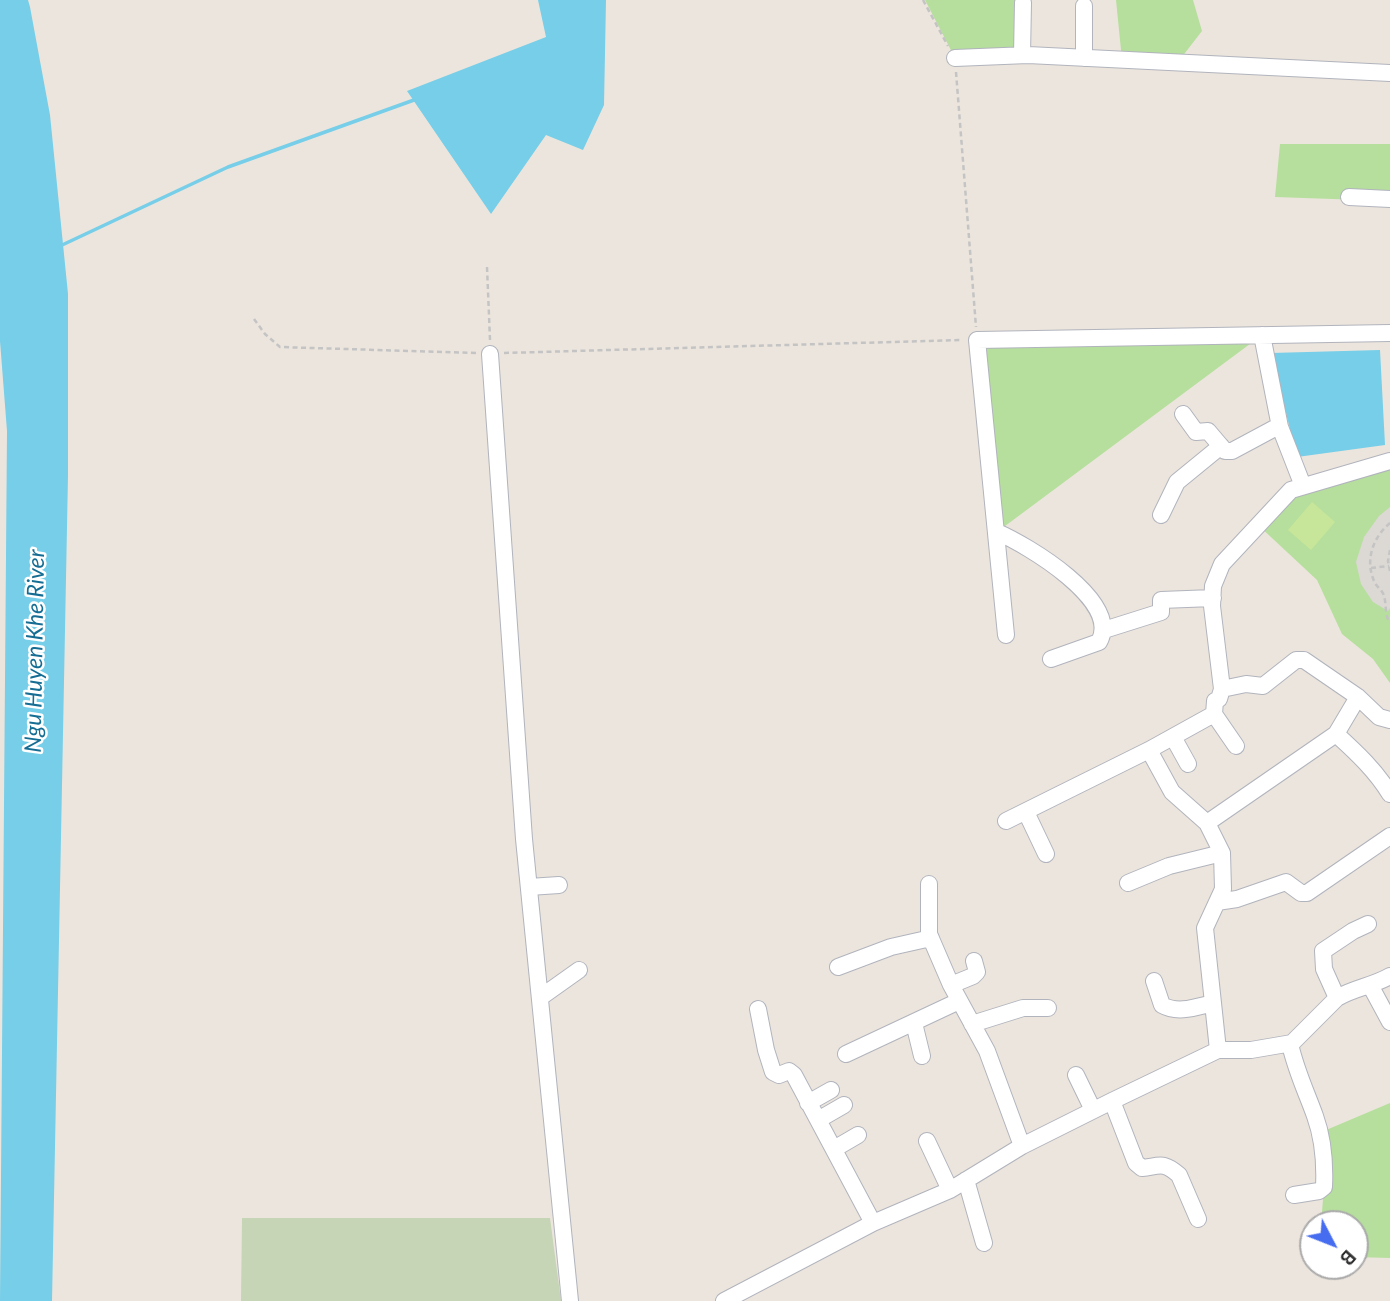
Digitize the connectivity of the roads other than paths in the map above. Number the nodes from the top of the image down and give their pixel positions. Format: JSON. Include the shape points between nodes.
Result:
{"nodes":[{"id":1,"x":1023,"y":3,"type":"dead end"},
{"id":2,"x":1084,"y":6,"type":"dead end"},
{"id":3,"x":1022,"y":55,"type":"junction"},
{"id":4,"x":955,"y":58,"type":"road end"},
{"id":5,"x":1084,"y":58,"type":"junction"},
{"id":6,"x":1390,"y":73,"type":"edge"},
{"id":7,"x":1349,"y":197,"type":"dead end"},
{"id":8,"x":1390,"y":199,"type":"edge"},
{"id":9,"x":1390,"y":333,"type":"edge"},
{"id":10,"x":1262,"y":335,"type":"junction"},
{"id":11,"x":490,"y":354,"type":"road end"},
{"id":12,"x":1183,"y":414,"type":"dead end"},
{"id":13,"x":1280,"y":427,"type":"junction"},
{"id":14,"x":1221,"y":446,"type":"junction"},
{"id":15,"x":1390,"y":461,"type":"edge"},
{"id":16,"x":1303,"y":486,"type":"junction"},
{"id":17,"x":1161,"y":515,"type":"dead end"},
{"id":18,"x":997,"y":532,"type":"junction"},
{"id":19,"x":1213,"y":598,"type":"junction"},
{"id":20,"x":1104,"y":630,"type":"junction"},
{"id":21,"x":1006,"y":635,"type":"dead end"},
{"id":22,"x":1051,"y":659,"type":"dead end"},
{"id":23,"x":1222,"y":689,"type":"junction"},
{"id":24,"x":1358,"y":696,"type":"junction"},
{"id":25,"x":1214,"y":714,"type":"junction"},
{"id":26,"x":1390,"y":720,"type":"edge"},
{"id":27,"x":1336,"y":734,"type":"junction"},
{"id":28,"x":1173,"y":737,"type":"junction"},
{"id":29,"x":1236,"y":746,"type":"dead end"},
{"id":30,"x":1149,"y":750,"type":"junction"},
{"id":31,"x":1188,"y":764,"type":"dead end"},
{"id":32,"x":1390,"y":794,"type":"edge"},
{"id":33,"x":1026,"y":811,"type":"junction"},
{"id":34,"x":1006,"y":821,"type":"dead end"},
{"id":35,"x":1207,"y":823,"type":"junction"},
{"id":36,"x":1390,"y":836,"type":"edge"},
{"id":37,"x":1222,"y":852,"type":"junction"},
{"id":38,"x":1045,"y":854,"type":"dead end"},
{"id":39,"x":1128,"y":883,"type":"dead end"},
{"id":40,"x":929,"y":884,"type":"dead end"},
{"id":41,"x":559,"y":885,"type":"dead end"},
{"id":42,"x":529,"y":887,"type":"junction"},
{"id":43,"x":1217,"y":902,"type":"junction"},
{"id":44,"x":1368,"y":924,"type":"dead end"},
{"id":45,"x":931,"y":938,"type":"junction"},
{"id":46,"x":974,"y":961,"type":"dead end"},
{"id":47,"x":838,"y":967,"type":"dead end"},
{"id":48,"x":579,"y":971,"type":"dead end"},
{"id":49,"x":1390,"y":976,"type":"edge"},
{"id":50,"x":1154,"y":981,"type":"dead end"},
{"id":51,"x":951,"y":985,"type":"junction"},
{"id":52,"x":1370,"y":985,"type":"junction"},
{"id":53,"x":541,"y":997,"type":"junction"},
{"id":54,"x":1337,"y":998,"type":"junction"},
{"id":55,"x":959,"y":1001,"type":"junction"},
{"id":56,"x":1213,"y":1003,"type":"junction"},
{"id":57,"x":1048,"y":1008,"type":"dead end"},
{"id":58,"x":758,"y":1009,"type":"dead end"},
{"id":59,"x":1390,"y":1022,"type":"edge"},
{"id":60,"x":914,"y":1024,"type":"junction"},
{"id":61,"x":972,"y":1024,"type":"junction"},
{"id":62,"x":1290,"y":1044,"type":"junction"},
{"id":63,"x":1218,"y":1050,"type":"junction"},
{"id":64,"x":846,"y":1054,"type":"dead end"},
{"id":65,"x":922,"y":1056,"type":"dead end"},
{"id":66,"x":1076,"y":1075,"type":"dead end"},
{"id":67,"x":831,"y":1090,"type":"dead end"},
{"id":68,"x":1112,"y":1101,"type":"junction"},
{"id":69,"x":808,"y":1103,"type":"junction"},
{"id":70,"x":844,"y":1105,"type":"dead end"},
{"id":71,"x":1093,"y":1110,"type":"junction"},
{"id":72,"x":818,"y":1120,"type":"junction"},
{"id":73,"x":858,"y":1135,"type":"dead end"},
{"id":74,"x":928,"y":1141,"type":"dead end"},
{"id":75,"x":1022,"y":1146,"type":"junction"},
{"id":76,"x":834,"y":1149,"type":"junction"},
{"id":77,"x":966,"y":1180,"type":"junction"},
{"id":78,"x":950,"y":1189,"type":"junction"},
{"id":79,"x":1294,"y":1195,"type":"dead end"},
{"id":80,"x":1198,"y":1219,"type":"dead end"},
{"id":81,"x":873,"y":1223,"type":"junction"},
{"id":82,"x":984,"y":1243,"type":"dead end"},
{"id":83,"x":570,"y":1301,"type":"edge"},
{"id":84,"x":724,"y":1301,"type":"edge"}],
"edges":[{"from":1,"to":3,"type":"street"},
{"from":2,"to":5,"type":"street"},
{"from":3,"to":4,"type":"street"},
{"from":3,"to":5,"type":"street"},
{"from":5,"to":6,"type":"street"},
{"from":7,"to":8,"type":"street"},
{"from":9,"to":10,"type":"street"},
{"from":10,"to":13,"type":"street"},
{"from":10,"to":18,"type":"street","via":[[978,340]]},
{"from":11,"to":42,"type":"street"},
{"from":12,"to":14,"type":"street","via":[[1196,432],[1208,430]]},
{"from":13,"to":14,"type":"street","via":[[1232,451]]},
{"from":13,"to":16,"type":"street"},
{"from":14,"to":17,"type":"street","via":[[1177,482]]},
{"from":15,"to":16,"type":"street"},
{"from":16,"to":19,"type":"street","via":[[1292,490],[1222,564]]},
{"from":18,"to":20,"type":"street","via":[[1022,543],[1070,578],[1091,602]]},
{"from":18,"to":21,"type":"street"},
{"from":19,"to":20,"type":"street","via":[[1161,600],[1161,612]]},
{"from":19,"to":23,"type":"street"},
{"from":20,"to":22,"type":"street","via":[[1094,646]]},
{"from":23,"to":24,"type":"street","via":[[1263,686],[1300,659]]},
{"from":23,"to":25,"type":"street"},
{"from":24,"to":26,"type":"street","via":[[1380,717]]},
{"from":24,"to":27,"type":"street"},
{"from":25,"to":28,"type":"street"},
{"from":25,"to":29,"type":"street"},
{"from":27,"to":32,"type":"street"},
{"from":27,"to":35,"type":"street"},
{"from":28,"to":30,"type":"street"},
{"from":28,"to":31,"type":"street"},
{"from":30,"to":33,"type":"street"},
{"from":30,"to":35,"type":"street","via":[[1172,792]]},
{"from":33,"to":34,"type":"street"},
{"from":33,"to":38,"type":"street"},
{"from":35,"to":37,"type":"street"},
{"from":36,"to":43,"type":"street","via":[[1307,893],[1286,882]]},
{"from":37,"to":39,"type":"street"},
{"from":37,"to":43,"type":"street","via":[[1223,889]]},
{"from":40,"to":45,"type":"street"},
{"from":41,"to":42,"type":"street"},
{"from":42,"to":53,"type":"street"},
{"from":43,"to":56,"type":"street","via":[[1205,928]]},
{"from":44,"to":54,"type":"street","via":[[1323,951],[1324,969]]},
{"from":45,"to":47,"type":"street"},
{"from":45,"to":51,"type":"street"},
{"from":46,"to":51,"type":"street","via":[[974,976]]},
{"from":48,"to":53,"type":"street"},
{"from":49,"to":52,"type":"street"},
{"from":50,"to":56,"type":"street","via":[[1162,1005],[1169,1009]]},
{"from":51,"to":55,"type":"street"},
{"from":52,"to":54,"type":"street"},
{"from":52,"to":59,"type":"street"},
{"from":53,"to":83,"type":"street"},
{"from":54,"to":62,"type":"street"},
{"from":55,"to":60,"type":"street"},
{"from":55,"to":61,"type":"street"},
{"from":56,"to":63,"type":"street"},
{"from":57,"to":61,"type":"street","via":[[1023,1008]]},
{"from":58,"to":69,"type":"street","via":[[773,1072],[791,1072]]},
{"from":60,"to":64,"type":"street"},
{"from":60,"to":65,"type":"street"},
{"from":61,"to":75,"type":"street","via":[[987,1051]]},
{"from":62,"to":63,"type":"street"},
{"from":62,"to":79,"type":"street","via":[[1316,1118],[1324,1176],[1319,1191]]},
{"from":63,"to":68,"type":"street"},
{"from":66,"to":71,"type":"street"},
{"from":67,"to":69,"type":"street"},
{"from":68,"to":71,"type":"street"},
{"from":68,"to":80,"type":"street","via":[[1136,1163],[1142,1168],[1167,1166],[1179,1175]]},
{"from":69,"to":72,"type":"street"},
{"from":70,"to":72,"type":"street"},
{"from":71,"to":75,"type":"street"},
{"from":72,"to":76,"type":"street"},
{"from":73,"to":76,"type":"street"},
{"from":74,"to":78,"type":"street"},
{"from":75,"to":77,"type":"street"},
{"from":76,"to":81,"type":"street"},
{"from":77,"to":78,"type":"street"},
{"from":77,"to":82,"type":"street"},
{"from":78,"to":81,"type":"street"},
{"from":81,"to":84,"type":"street"}]}
